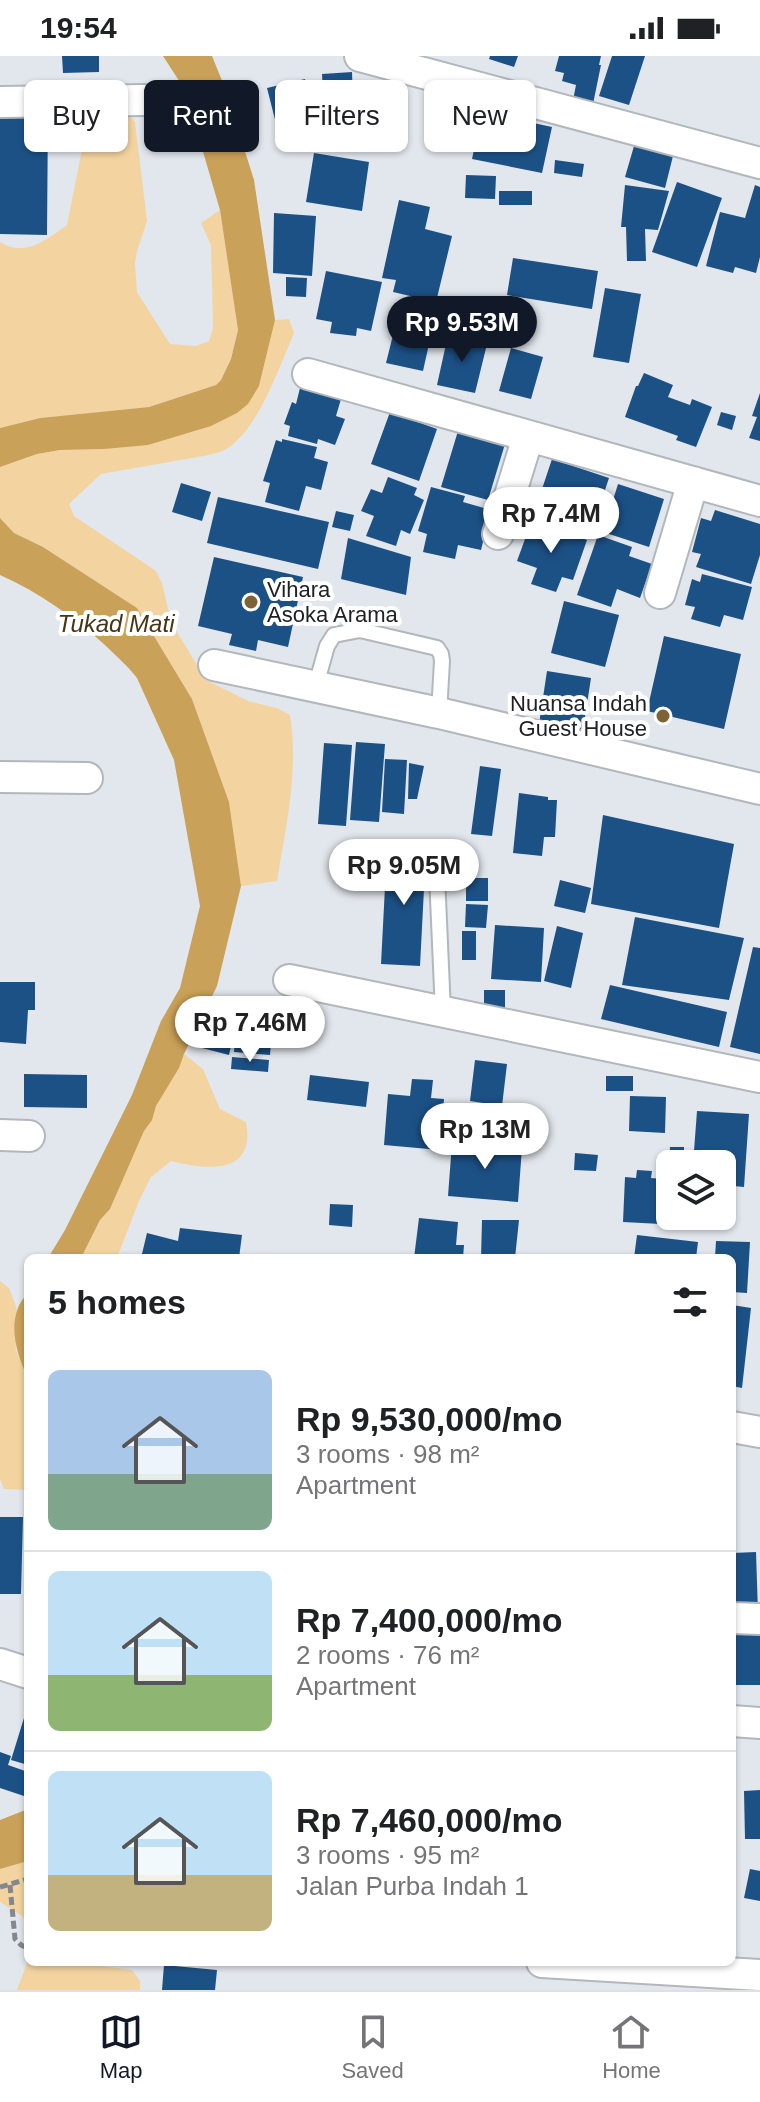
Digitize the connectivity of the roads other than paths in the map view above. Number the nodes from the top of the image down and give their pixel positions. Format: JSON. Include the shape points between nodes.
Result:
{"nodes":[{"id":1,"x":360,"y":56,"type":"edge"},
{"id":2,"x":144,"y":100,"type":"edge"},
{"id":3,"x":0,"y":102,"type":"edge"},
{"id":4,"x":760,"y":163,"type":"edge"},
{"id":5,"x":308,"y":374,"type":"dead end"},
{"id":6,"x":528,"y":437,"type":"junction"},
{"id":7,"x":693,"y":482,"type":"junction"},
{"id":8,"x":760,"y":501,"type":"edge"},
{"id":9,"x":498,"y":534,"type":"dead end"},
{"id":10,"x":660,"y":593,"type":"dead end"},
{"id":11,"x":214,"y":665,"type":"dead end"},
{"id":12,"x":316,"y":685,"type":"junction"},
{"id":13,"x":439,"y":713,"type":"junction"},
{"id":14,"x":0,"y":777,"type":"edge"},
{"id":15,"x":87,"y":778,"type":"dead end"},
{"id":16,"x":760,"y":789,"type":"edge"},
{"id":17,"x":436,"y":853,"type":"dead end"},
{"id":18,"x":289,"y":980,"type":"dead end"},
{"id":19,"x":443,"y":1012,"type":"junction"},
{"id":20,"x":760,"y":1077,"type":"edge"},
{"id":21,"x":736,"y":1428,"type":"edge"},
{"id":22,"x":760,"y":1432,"type":"edge"},
{"id":23,"x":736,"y":1618,"type":"edge"},
{"id":24,"x":760,"y":1619,"type":"edge"},
{"id":25,"x":0,"y":1664,"type":"edge"},
{"id":26,"x":24,"y":1672,"type":"edge"},
{"id":27,"x":736,"y":1721,"type":"edge"},
{"id":28,"x":760,"y":1723,"type":"edge"},
{"id":29,"x":609,"y":1966,"type":"edge"},
{"id":30,"x":760,"y":1975,"type":"edge"}],
"edges":[{"from":1,"to":4,"type":"street"},
{"from":2,"to":3,"type":"street"},
{"from":5,"to":6,"type":"street"},
{"from":6,"to":7,"type":"street"},
{"from":6,"to":9,"type":"street"},
{"from":7,"to":8,"type":"street"},
{"from":7,"to":10,"type":"street"},
{"from":11,"to":12,"type":"street"},
{"from":12,"to":13,"type":"street"},
{"from":12,"to":13,"type":"lane","via":[[334,635],[360,630],[437,648],[442,661]]},
{"from":13,"to":16,"type":"street"},
{"from":14,"to":15,"type":"street"},
{"from":17,"to":19,"type":"lane"},
{"from":18,"to":19,"type":"street"},
{"from":19,"to":20,"type":"street"},
{"from":21,"to":22,"type":"street"},
{"from":23,"to":24,"type":"street"},
{"from":25,"to":26,"type":"street"},
{"from":27,"to":28,"type":"street"},
{"from":29,"to":30,"type":"street"}]}
